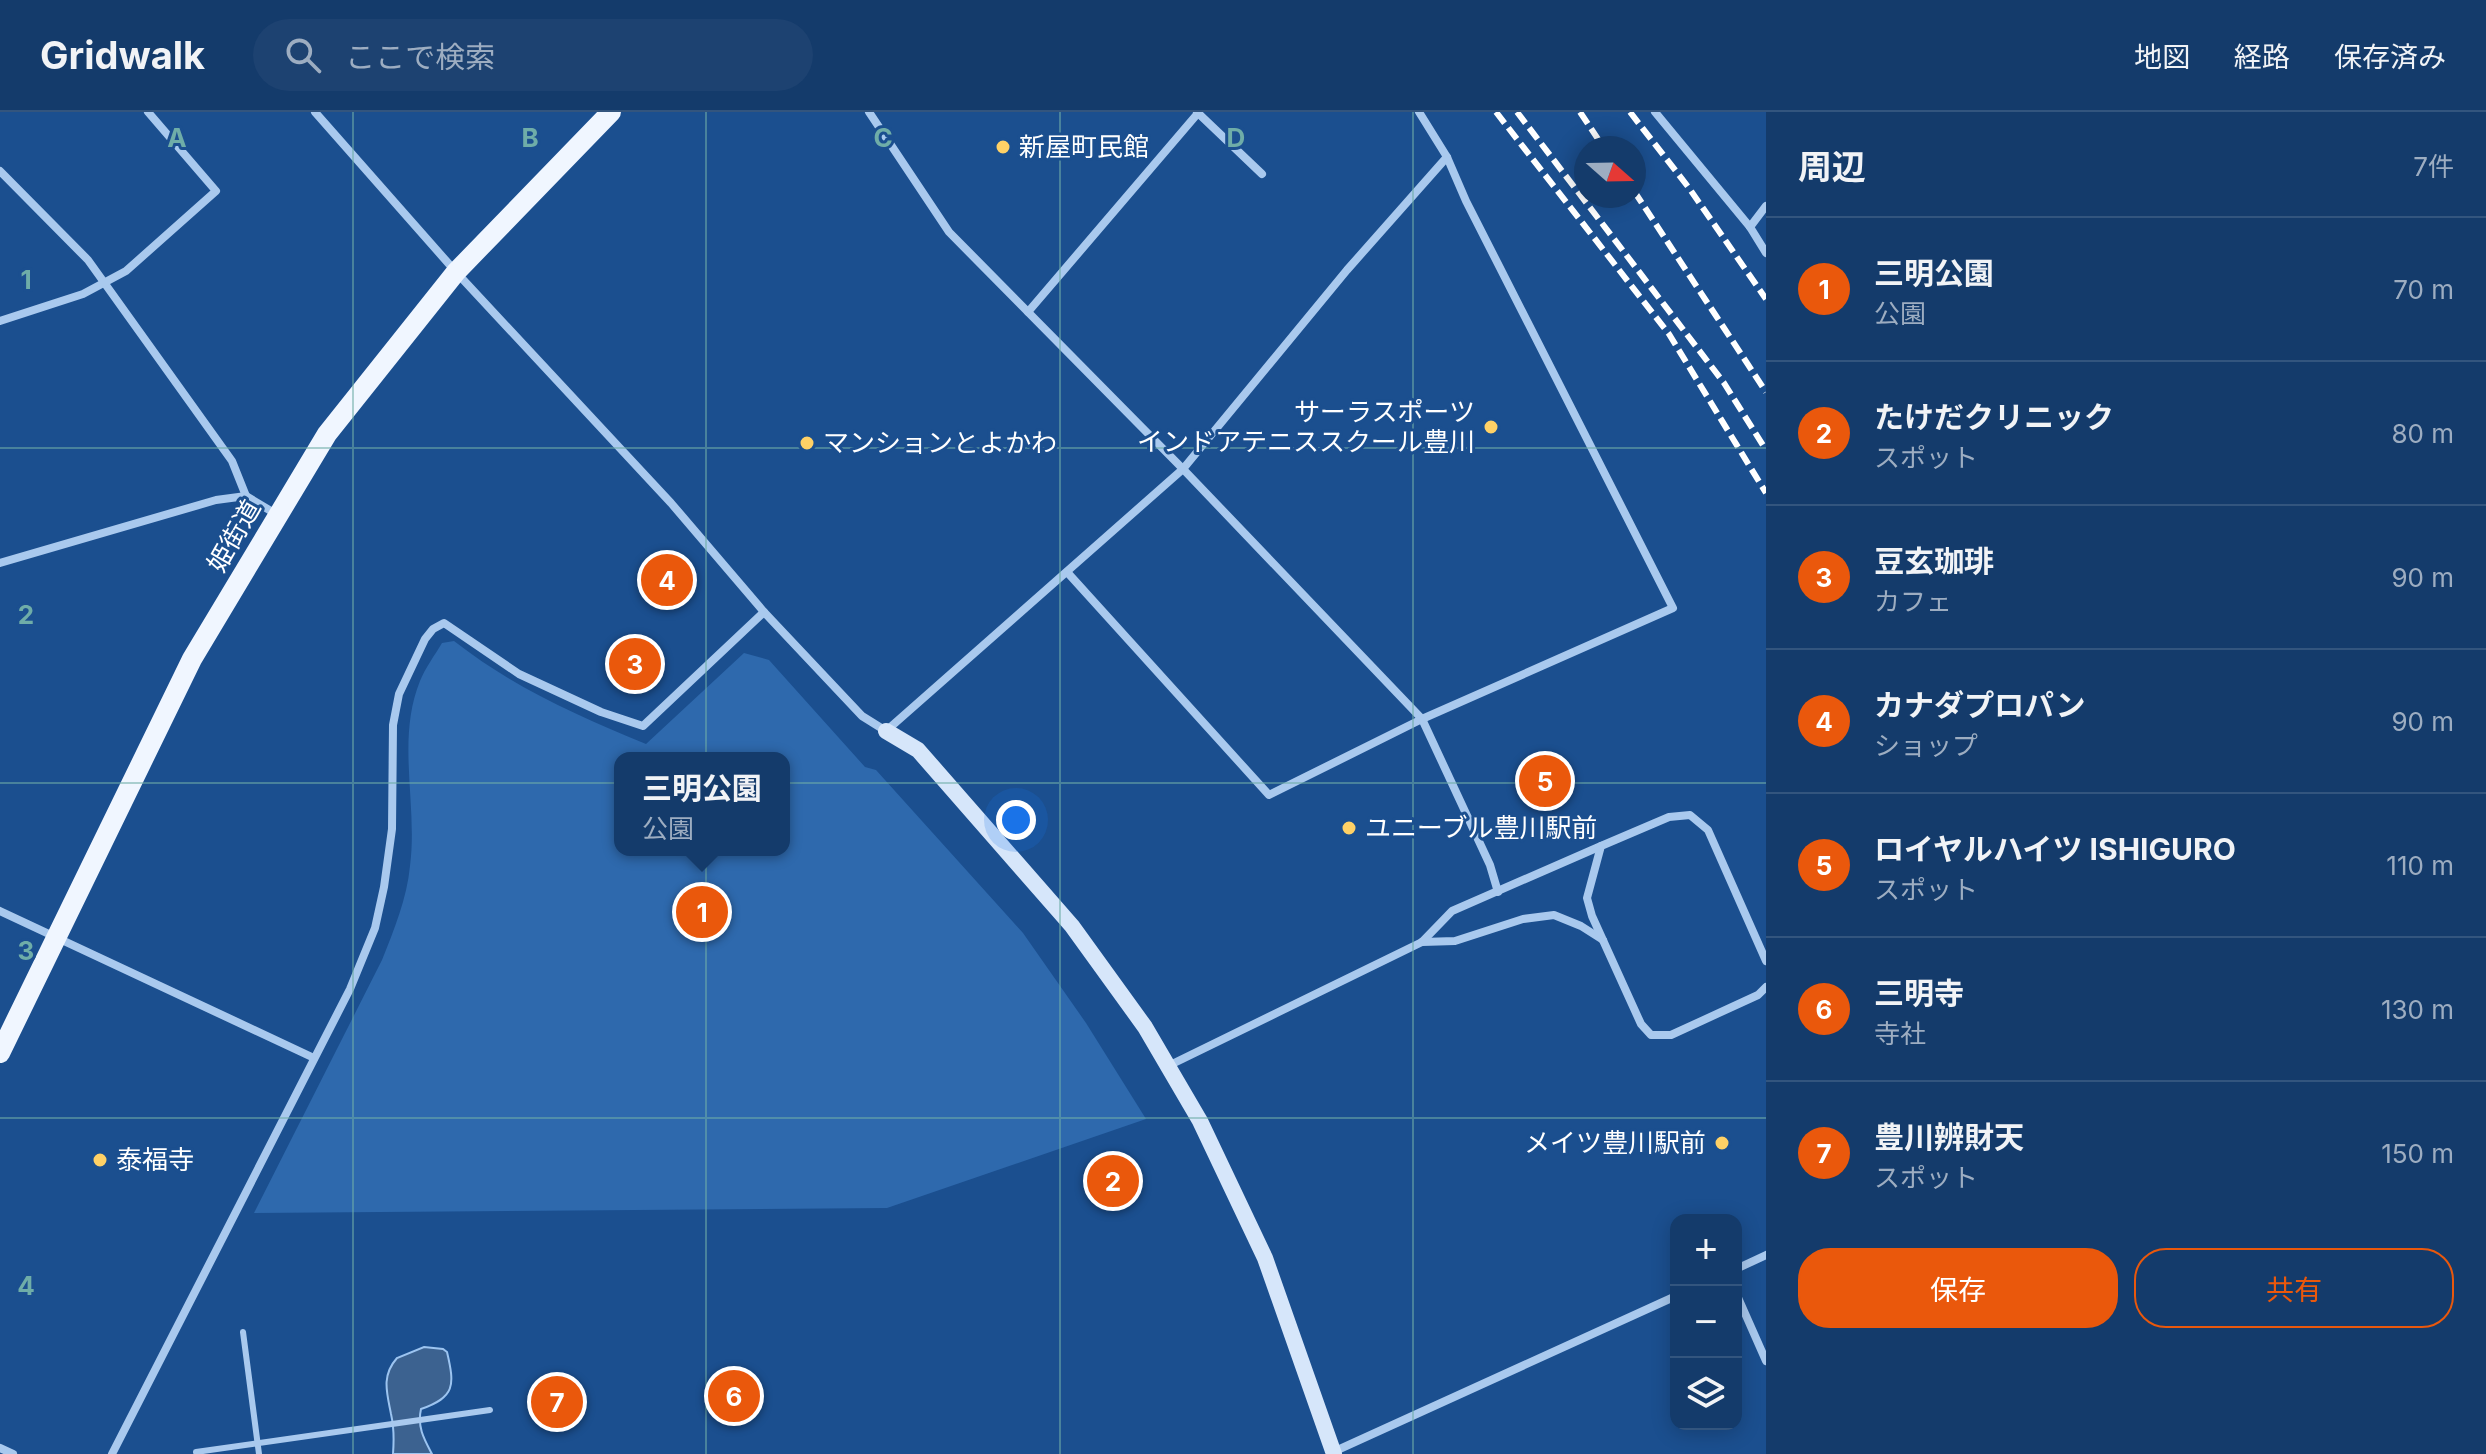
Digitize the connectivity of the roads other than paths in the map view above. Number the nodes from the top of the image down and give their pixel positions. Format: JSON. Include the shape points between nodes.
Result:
{"nodes":[{"id":1,"x":148,"y":112,"type":"edge"},
{"id":2,"x":315,"y":112,"type":"edge"},
{"id":3,"x":611,"y":112,"type":"edge"},
{"id":4,"x":869,"y":112,"type":"edge"},
{"id":5,"x":1198,"y":112,"type":"edge"},
{"id":6,"x":1419,"y":112,"type":"edge"},
{"id":7,"x":1655,"y":112,"type":"edge"},
{"id":8,"x":1447,"y":157,"type":"junction"},
{"id":9,"x":0,"y":171,"type":"edge"},
{"id":10,"x":1262,"y":174,"type":"dead end"},
{"id":11,"x":1766,"y":206,"type":"edge"},
{"id":12,"x":1750,"y":227,"type":"junction"},
{"id":13,"x":1766,"y":253,"type":"edge"},
{"id":14,"x":456,"y":272,"type":"junction"},
{"id":15,"x":103,"y":283,"type":"junction"},
{"id":16,"x":1028,"y":312,"type":"junction"},
{"id":17,"x":0,"y":321,"type":"edge"},
{"id":18,"x":1183,"y":469,"type":"junction"},
{"id":19,"x":246,"y":496,"type":"junction"},
{"id":20,"x":276,"y":514,"type":"junction"},
{"id":21,"x":0,"y":563,"type":"edge"},
{"id":22,"x":1067,"y":572,"type":"junction"},
{"id":23,"x":764,"y":612,"type":"junction"},
{"id":24,"x":1422,"y":719,"type":"junction"},
{"id":25,"x":886,"y":731,"type":"junction"},
{"id":26,"x":1601,"y":846,"type":"junction"},
{"id":27,"x":1498,"y":892,"type":"junction"},
{"id":28,"x":0,"y":911,"type":"edge"},
{"id":29,"x":56,"y":935,"type":"junction"},
{"id":30,"x":1604,"y":941,"type":"junction"},
{"id":31,"x":1422,"y":942,"type":"junction"},
{"id":32,"x":1766,"y":961,"type":"edge"},
{"id":33,"x":1766,"y":987,"type":"edge"},
{"id":34,"x":0,"y":1053,"type":"edge"},
{"id":35,"x":314,"y":1058,"type":"junction"},
{"id":36,"x":1168,"y":1066,"type":"junction"},
{"id":37,"x":1766,"y":1255,"type":"edge"},
{"id":38,"x":1742,"y":1266,"type":"edge"},
{"id":39,"x":1670,"y":1299,"type":"edge"},
{"id":40,"x":1742,"y":1307,"type":"edge"},
{"id":41,"x":243,"y":1332,"type":"dead end"},
{"id":42,"x":1766,"y":1361,"type":"edge"},
{"id":43,"x":490,"y":1410,"type":"dead end"},
{"id":44,"x":258,"y":1443,"type":"junction"},
{"id":45,"x":0,"y":1448,"type":"edge"},
{"id":46,"x":196,"y":1452,"type":"dead end"},
{"id":47,"x":1332,"y":1453,"type":"edge"},
{"id":48,"x":13,"y":1454,"type":"edge"},
{"id":49,"x":112,"y":1454,"type":"edge"},
{"id":50,"x":259,"y":1454,"type":"edge"}],
"edges":[{"from":1,"to":15,"type":"street","via":[[216,191],[126,271]]},
{"from":2,"to":14,"type":"street"},
{"from":3,"to":14,"type":"main road","name":"姫街道"},
{"from":4,"to":16,"type":"street","via":[[949,232]]},
{"from":5,"to":10,"type":"street"},
{"from":5,"to":16,"type":"street"},
{"from":6,"to":8,"type":"street"},
{"from":7,"to":12,"type":"street"},
{"from":8,"to":18,"type":"street"},
{"from":8,"to":24,"type":"street","via":[[1673,608]]},
{"from":9,"to":15,"type":"street","via":[[88,260]]},
{"from":11,"to":12,"type":"street"},
{"from":12,"to":13,"type":"street"},
{"from":14,"to":20,"type":"main road","name":"姫街道","via":[[327,434]]},
{"from":14,"to":23,"type":"street","via":[[671,503]]},
{"from":15,"to":17,"type":"street"},
{"from":15,"to":19,"type":"street","via":[[232,461]]},
{"from":16,"to":18,"type":"street"},
{"from":18,"to":22,"type":"street"},
{"from":18,"to":24,"type":"street"},
{"from":19,"to":20,"type":"street"},
{"from":19,"to":21,"type":"street","via":[[216,500]]},
{"from":20,"to":29,"type":"main road","name":"姫街道","via":[[192,659]]},
{"from":22,"to":24,"type":"street","via":[[1269,795]]},
{"from":22,"to":25,"type":"street"},
{"from":23,"to":25,"type":"street","via":[[862,716]]},
{"from":23,"to":35,"type":"street","via":[[643,726],[519,674],[444,623],[433,629],[403,681],[395,711],[392,829],[375,928]]},
{"from":24,"to":27,"type":"street"},
{"from":25,"to":36,"type":"street","via":[[918,750],[1072,926]]},
{"from":26,"to":27,"type":"street"},
{"from":26,"to":30,"type":"street","via":[[1587,898]]},
{"from":26,"to":32,"type":"street","via":[[1669,817],[1690,815],[1708,830]]},
{"from":27,"to":31,"type":"street","via":[[1452,911]]},
{"from":28,"to":29,"type":"street"},
{"from":29,"to":34,"type":"main road","name":"姫街道"},
{"from":29,"to":35,"type":"street"},
{"from":30,"to":31,"type":"street","via":[[1554,915],[1523,919],[1455,941]]},
{"from":30,"to":33,"type":"street","via":[[1641,1024],[1651,1035],[1671,1035]]},
{"from":31,"to":36,"type":"street"},
{"from":35,"to":49,"type":"street"},
{"from":36,"to":47,"type":"street","via":[[1265,1258]]},
{"from":37,"to":38,"type":"street"},
{"from":39,"to":47,"type":"street"},
{"from":40,"to":42,"type":"street"},
{"from":41,"to":44,"type":"lane"},
{"from":43,"to":44,"type":"lane"},
{"from":44,"to":46,"type":"lane"},
{"from":44,"to":50,"type":"lane"},
{"from":45,"to":48,"type":"street"}]}
